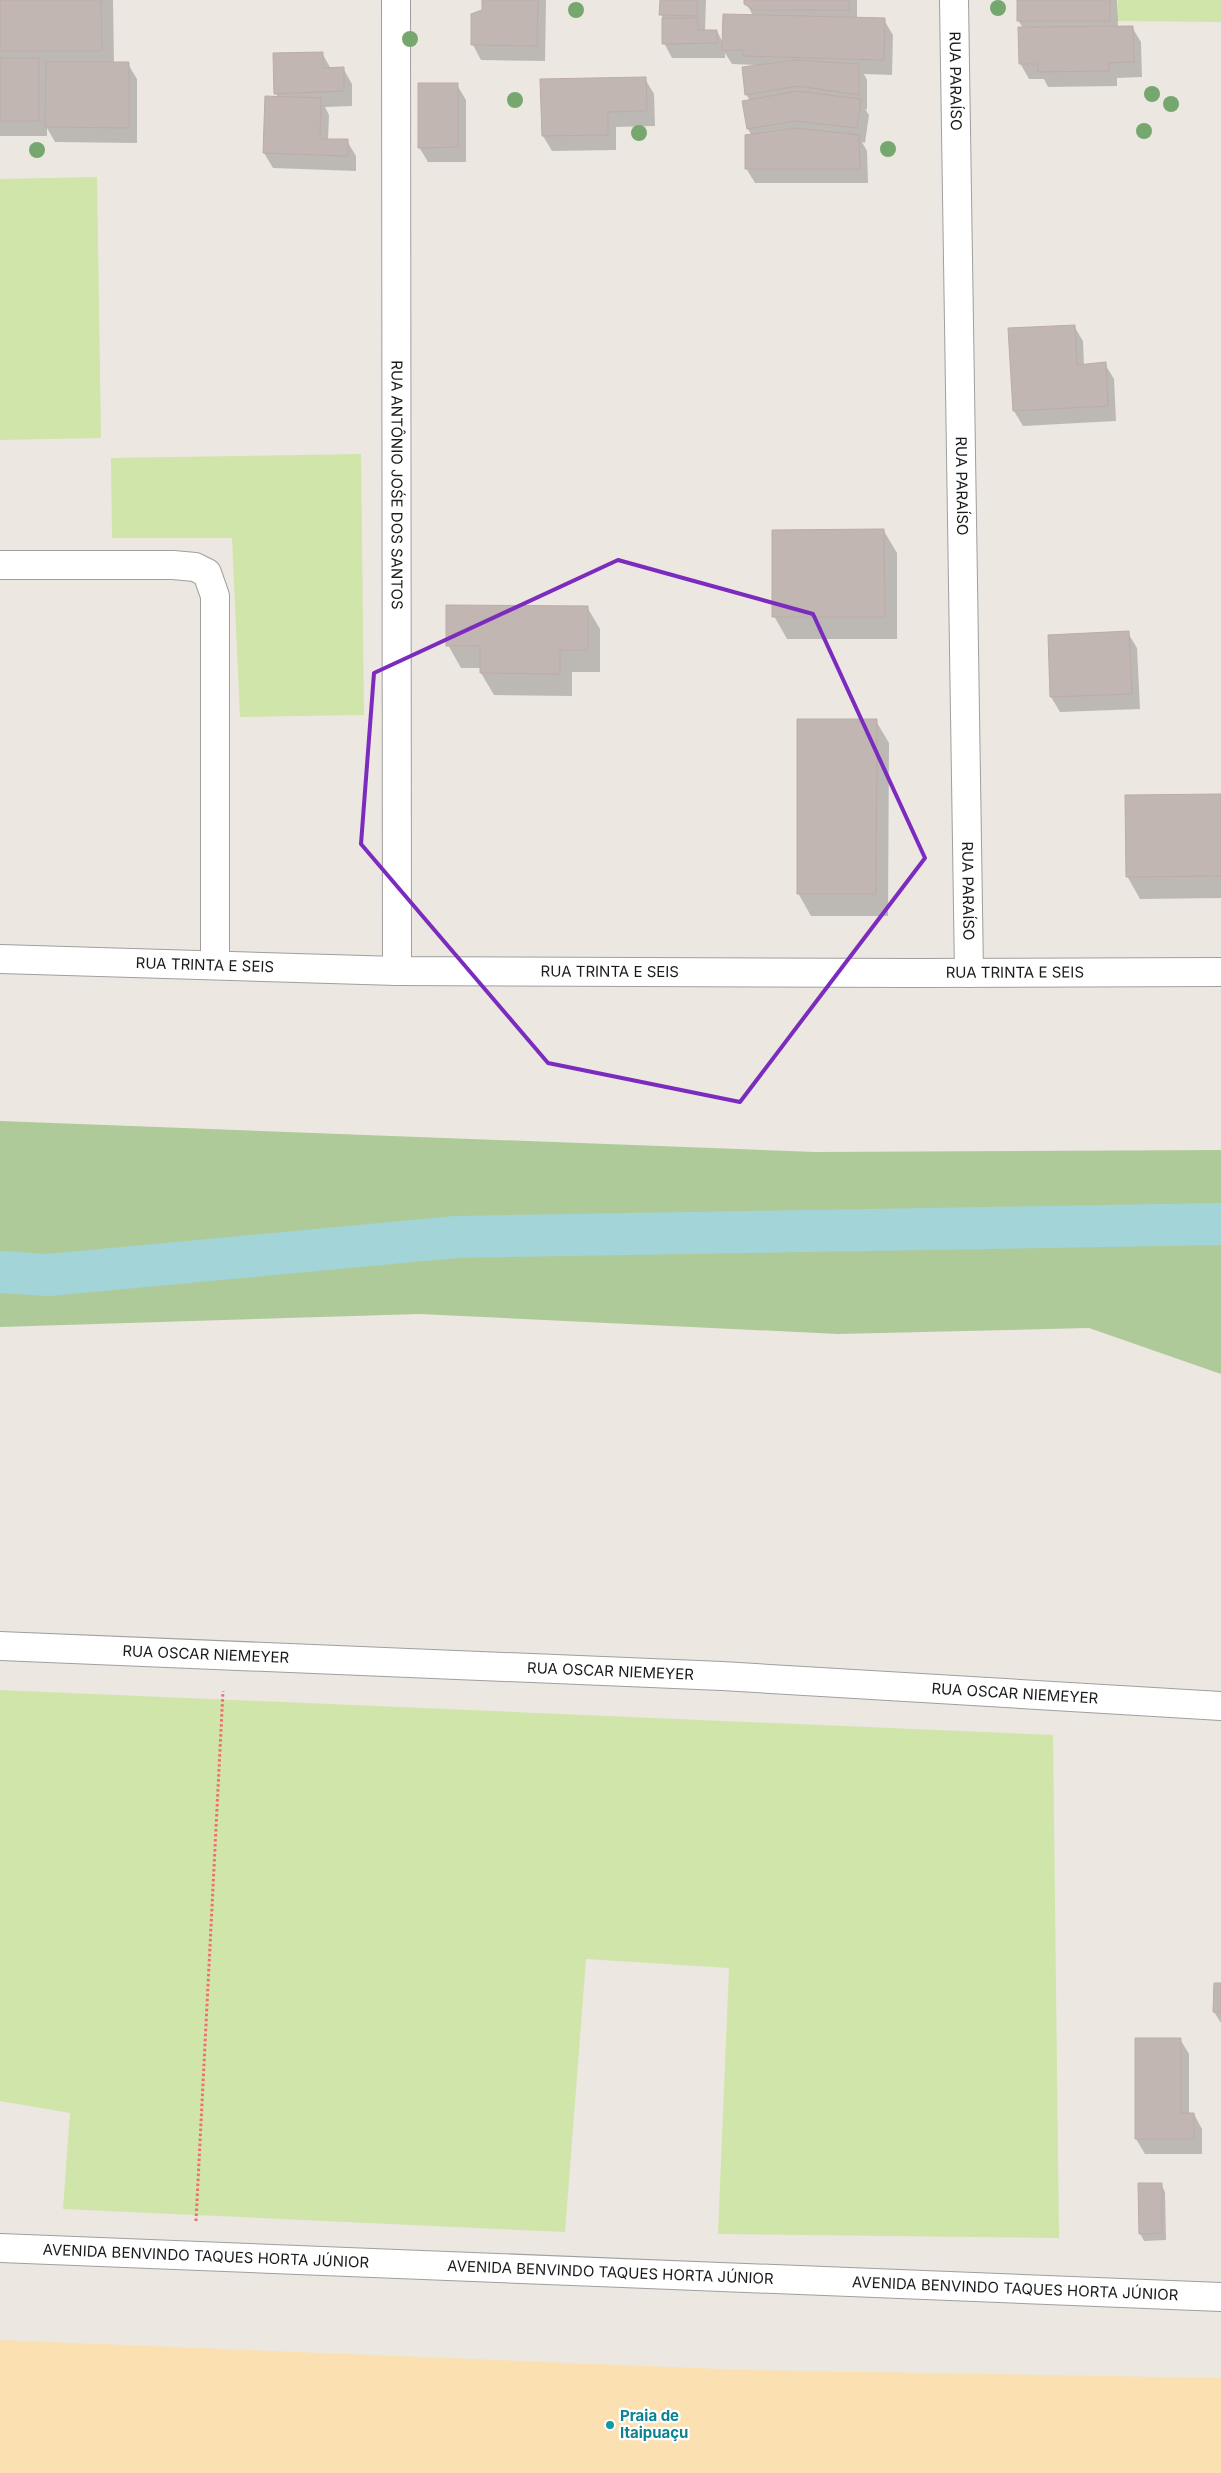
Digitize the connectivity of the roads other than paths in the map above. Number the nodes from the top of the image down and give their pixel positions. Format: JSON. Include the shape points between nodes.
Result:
{"nodes":[{"id":1,"x":396,"y":0,"type":"edge"},
{"id":2,"x":954,"y":0,"type":"edge"},
{"id":3,"x":0,"y":565,"type":"edge"},
{"id":4,"x":0,"y":959,"type":"edge"},
{"id":5,"x":216,"y":964,"type":"junction"},
{"id":6,"x":397,"y":971,"type":"junction"},
{"id":7,"x":1221,"y":972,"type":"edge"},
{"id":8,"x":969,"y":973,"type":"junction"},
{"id":9,"x":0,"y":1646,"type":"edge"},
{"id":10,"x":1221,"y":1706,"type":"edge"},
{"id":11,"x":0,"y":2248,"type":"edge"},
{"id":12,"x":1221,"y":2297,"type":"edge"}],
"edges":[{"from":1,"to":6,"type":"street","name":"RUA ANTÔNIO JOŚE DOS SANTOS"},
{"from":2,"to":8,"type":"street","name":"RUA PARAÍSO"},
{"from":3,"to":5,"type":"street","via":[[173,564],[196,567],[207,573],[215,596]]},
{"from":4,"to":5,"type":"street","name":"RUA TRINTA E SEIS"},
{"from":5,"to":6,"type":"street","name":"RUA TRINTA E SEIS"},
{"from":6,"to":8,"type":"street","name":"RUA TRINTA E SEIS"},
{"from":7,"to":8,"type":"street","name":"RUA TRINTA E SEIS"},
{"from":9,"to":10,"type":"street","name":"RUA OSCAR NIEMEYER","via":[[722,1676]]},
{"from":11,"to":12,"type":"street","name":"AVENIDA BENVINDO TAQUES HORTA JÚNIOR"}]}
